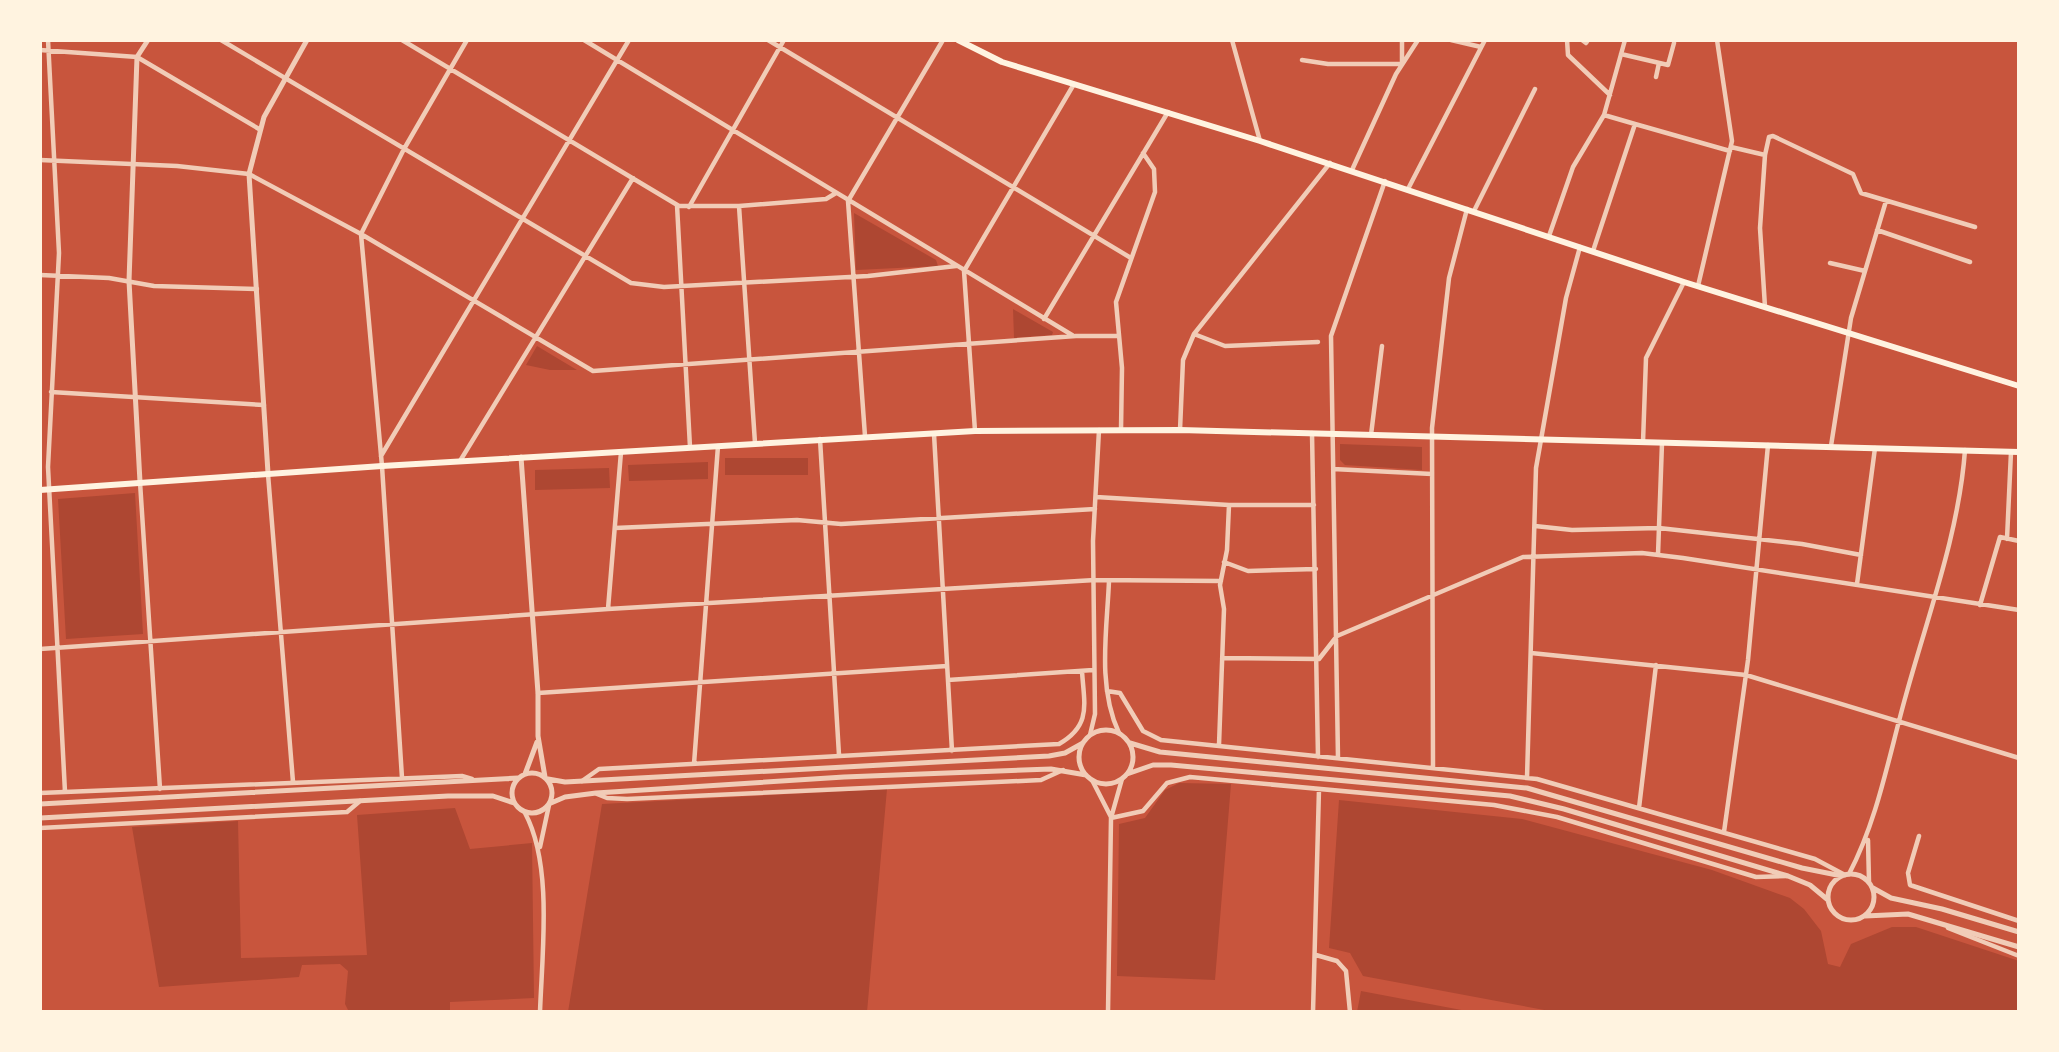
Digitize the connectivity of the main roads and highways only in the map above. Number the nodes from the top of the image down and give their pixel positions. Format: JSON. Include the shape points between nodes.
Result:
{"nodes":[{"id":1,"x":958,"y":40,"type":"edge"},
{"id":2,"x":2019,"y":384,"type":"edge"},
{"id":3,"x":2019,"y":452,"type":"edge"},
{"id":4,"x":40,"y":491,"type":"edge"}],
"edges":[{"from":1,"to":2,"type":"main road","via":[[1002,62],[1352,170],[1684,282]]},
{"from":3,"to":4,"type":"main road","via":[[1180,430],[975,431]]}]}
